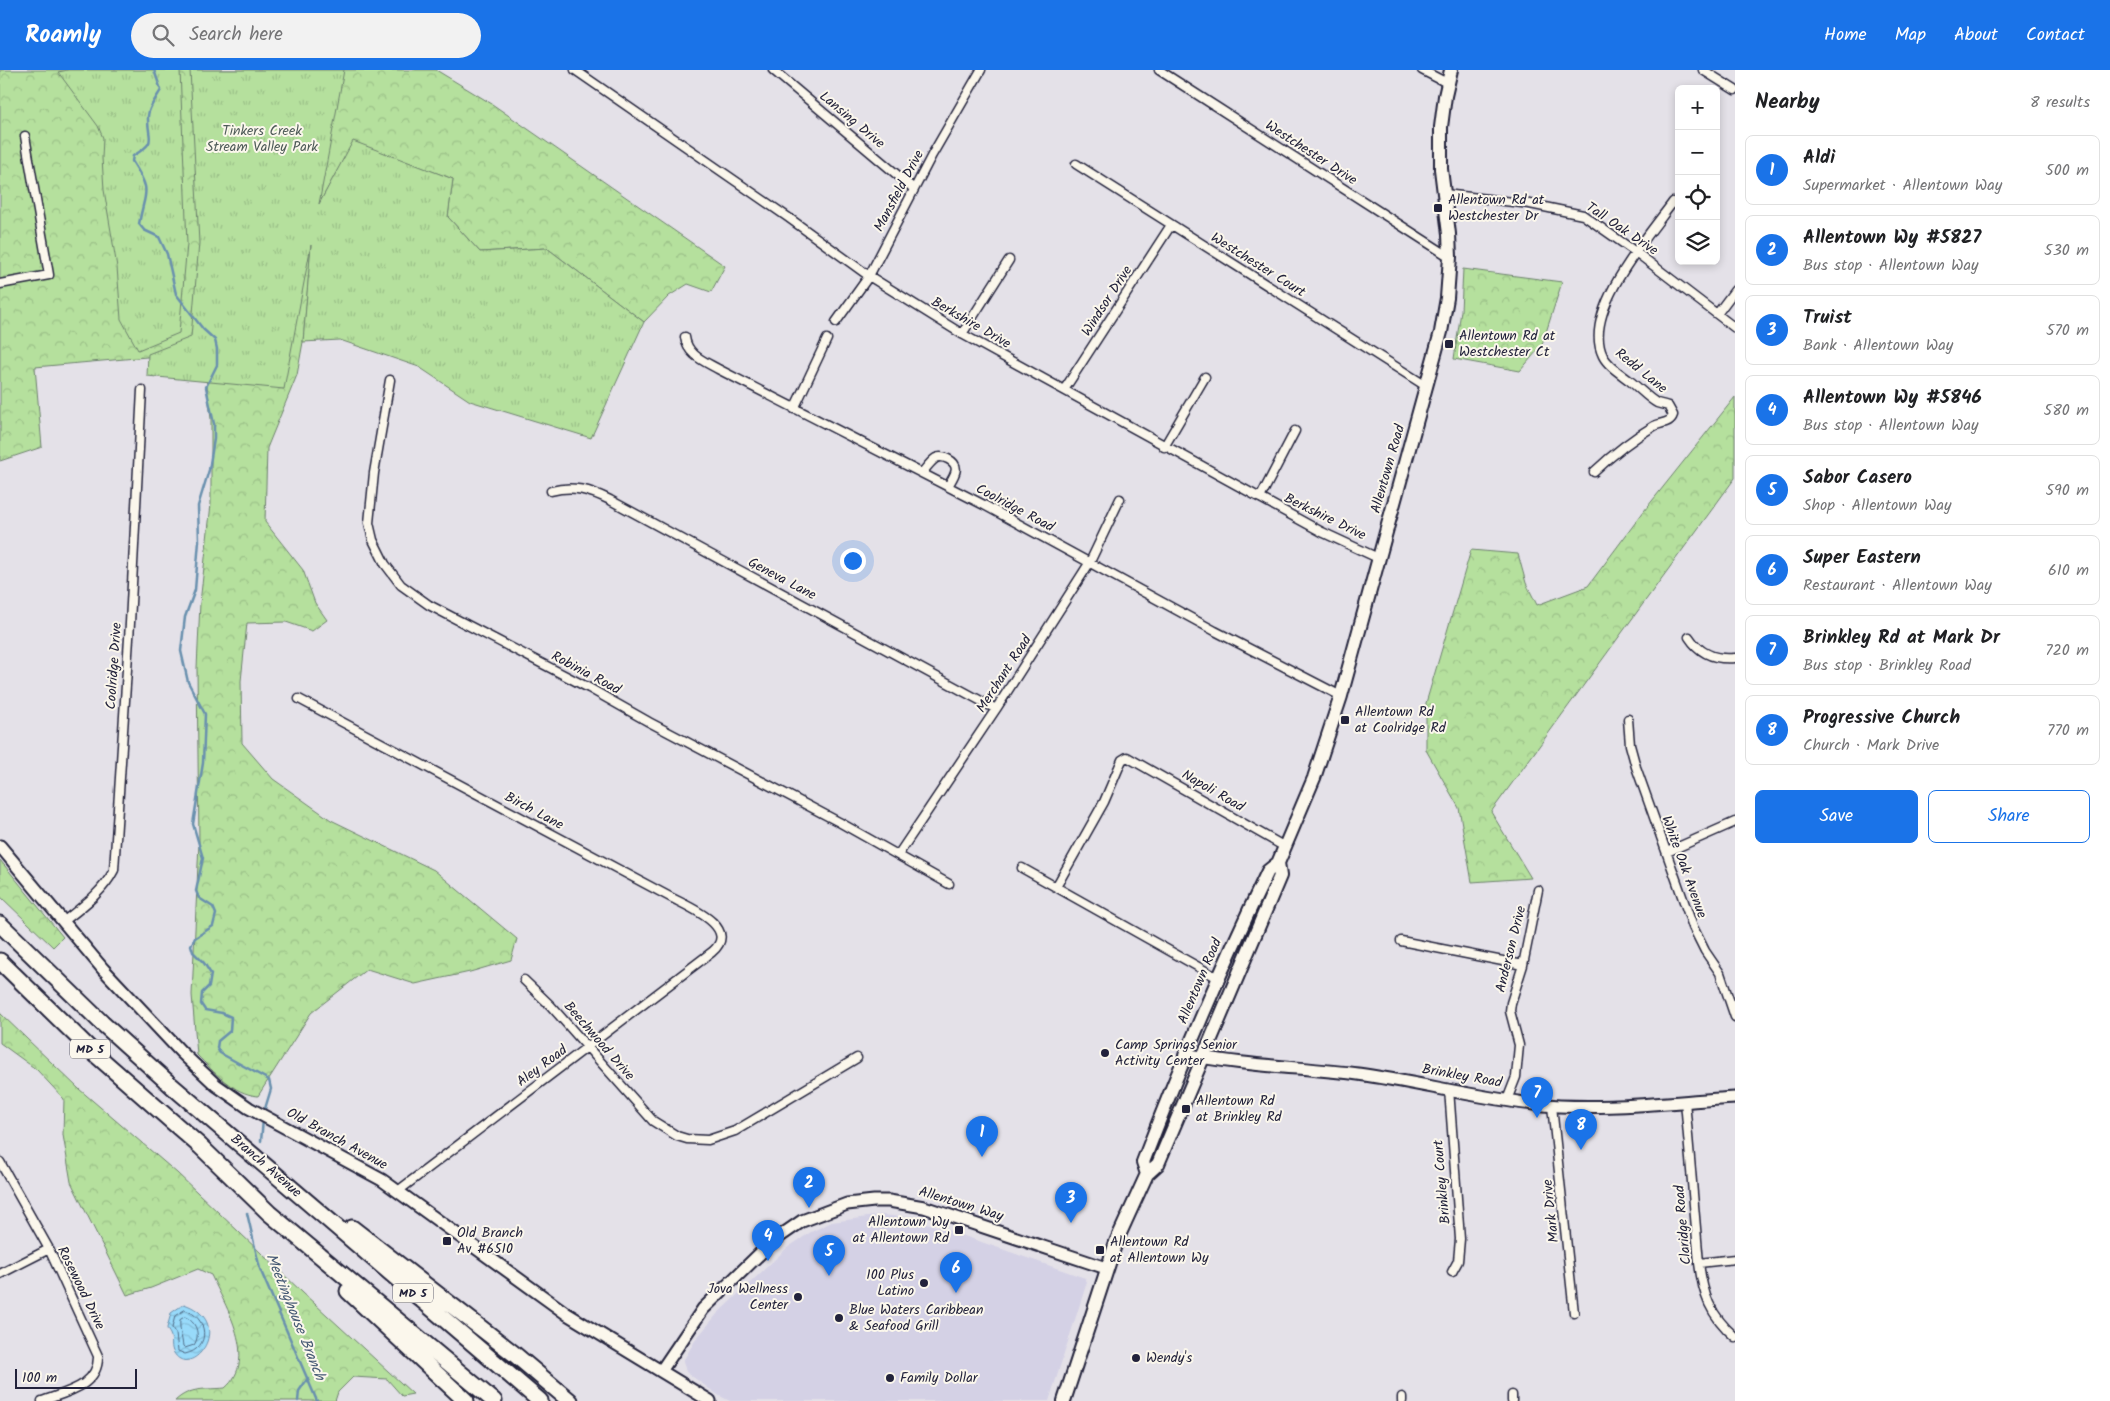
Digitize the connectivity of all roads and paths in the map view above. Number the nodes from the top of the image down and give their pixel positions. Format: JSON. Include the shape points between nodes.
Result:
{"nodes":[{"id":1,"x":575,"y":70,"type":"edge"},
{"id":2,"x":773,"y":70,"type":"edge"},
{"id":3,"x":980,"y":70,"type":"edge"},
{"id":4,"x":1159,"y":70,"type":"edge"},
{"id":5,"x":1422,"y":70,"type":"edge"},
{"id":6,"x":1451,"y":70,"type":"edge"},
{"id":7,"x":1703,"y":70,"type":"edge"},
{"id":8,"x":1448,"y":83,"type":"junction"},
{"id":9,"x":1735,"y":90,"type":"edge"},
{"id":10,"x":25,"y":136,"type":"dead end"},
{"id":11,"x":1076,"y":164,"type":"dead end"},
{"id":12,"x":914,"y":189,"type":"junction"},
{"id":13,"x":1445,"y":194,"type":"junction"},
{"id":14,"x":1673,"y":202,"type":"dead end"},
{"id":15,"x":1171,"y":224,"type":"junction"},
{"id":16,"x":1636,"y":253,"type":"junction"},
{"id":17,"x":1450,"y":257,"type":"junction"},
{"id":18,"x":1010,"y":260,"type":"dead end"},
{"id":19,"x":869,"y":276,"type":"junction"},
{"id":20,"x":0,"y":284,"type":"edge"},
{"id":21,"x":1735,"y":290,"type":"edge"},
{"id":22,"x":1717,"y":314,"type":"junction"},
{"id":23,"x":836,"y":322,"type":"dead end"},
{"id":24,"x":1735,"y":328,"type":"edge"},
{"id":25,"x":962,"y":334,"type":"junction"},
{"id":26,"x":685,"y":337,"type":"dead end"},
{"id":27,"x":827,"y":339,"type":"dead end"},
{"id":28,"x":1205,"y":377,"type":"dead end"},
{"id":29,"x":390,"y":380,"type":"dead end"},
{"id":30,"x":1426,"y":386,"type":"junction"},
{"id":31,"x":142,"y":390,"type":"dead end"},
{"id":32,"x":1064,"y":390,"type":"junction"},
{"id":33,"x":794,"y":409,"type":"junction"},
{"id":34,"x":1295,"y":431,"type":"dead end"},
{"id":35,"x":1164,"y":447,"type":"junction"},
{"id":36,"x":1594,"y":472,"type":"dead end"},
{"id":37,"x":922,"y":473,"type":"junction"},
{"id":38,"x":948,"y":486,"type":"junction"},
{"id":39,"x":552,"y":491,"type":"dead end"},
{"id":40,"x":1260,"y":498,"type":"junction"},
{"id":41,"x":1120,"y":499,"type":"dead end"},
{"id":42,"x":1378,"y":558,"type":"junction"},
{"id":43,"x":1090,"y":562,"type":"junction"},
{"id":44,"x":1689,"y":637,"type":"dead end"},
{"id":45,"x":1735,"y":658,"type":"edge"},
{"id":46,"x":1341,"y":696,"type":"junction"},
{"id":47,"x":299,"y":699,"type":"dead end"},
{"id":48,"x":996,"y":709,"type":"junction"},
{"id":49,"x":1628,"y":719,"type":"dead end"},
{"id":50,"x":1735,"y":822,"type":"edge"},
{"id":51,"x":0,"y":846,"type":"edge"},
{"id":52,"x":1285,"y":847,"type":"junction"},
{"id":53,"x":1667,"y":852,"type":"junction"},
{"id":54,"x":898,"y":855,"type":"junction"},
{"id":55,"x":1278,"y":863,"type":"junction"},
{"id":56,"x":1022,"y":868,"type":"dead end"},
{"id":57,"x":949,"y":884,"type":"dead end"},
{"id":58,"x":1056,"y":887,"type":"junction"},
{"id":59,"x":1538,"y":890,"type":"dead end"},
{"id":60,"x":63,"y":922,"type":"junction"},
{"id":61,"x":0,"y":924,"type":"edge"},
{"id":62,"x":1401,"y":941,"type":"dead end"},
{"id":63,"x":0,"y":961,"type":"edge"},
{"id":64,"x":701,"y":961,"type":"joint"},
{"id":65,"x":1523,"y":964,"type":"junction"},
{"id":66,"x":1218,"y":978,"type":"junction"},
{"id":67,"x":524,"y":980,"type":"dead end"},
{"id":68,"x":1735,"y":1017,"type":"edge"},
{"id":69,"x":587,"y":1048,"type":"junction"},
{"id":70,"x":1185,"y":1054,"type":"junction"},
{"id":71,"x":857,"y":1058,"type":"dead end"},
{"id":72,"x":1202,"y":1058,"type":"junction"},
{"id":73,"x":1449,"y":1089,"type":"junction"},
{"id":74,"x":1735,"y":1098,"type":"edge"},
{"id":75,"x":1507,"y":1100,"type":"junction"},
{"id":76,"x":1685,"y":1101,"type":"junction"},
{"id":77,"x":1552,"y":1106,"type":"junction"},
{"id":78,"x":0,"y":1162,"type":"edge"},
{"id":79,"x":1147,"y":1174,"type":"junction"},
{"id":80,"x":286,"y":1184,"type":"junction"},
{"id":81,"x":398,"y":1191,"type":"junction"},
{"id":82,"x":268,"y":1213,"type":"junction"},
{"id":83,"x":48,"y":1249,"type":"junction"},
{"id":84,"x":1735,"y":1259,"type":"edge"},
{"id":85,"x":1699,"y":1263,"type":"junction"},
{"id":86,"x":1106,"y":1268,"type":"junction"},
{"id":87,"x":1452,"y":1272,"type":"dead end"},
{"id":88,"x":0,"y":1274,"type":"edge"},
{"id":89,"x":1574,"y":1313,"type":"dead end"},
{"id":90,"x":1735,"y":1337,"type":"edge"},
{"id":91,"x":661,"y":1371,"type":"junction"},
{"id":92,"x":42,"y":1401,"type":"edge"},
{"id":93,"x":466,"y":1401,"type":"edge"},
{"id":94,"x":494,"y":1401,"type":"edge"},
{"id":95,"x":540,"y":1401,"type":"edge"},
{"id":96,"x":570,"y":1401,"type":"edge"},
{"id":97,"x":710,"y":1401,"type":"edge"},
{"id":98,"x":1064,"y":1401,"type":"edge"}],
"edges":[{"from":1,"to":19,"type":"street","name":"Berkshire Drive"},
{"from":2,"to":12,"type":"street","name":"Lansing Drive"},
{"from":3,"to":12,"type":"street","name":"Mansfield Drive"},
{"from":4,"to":17,"type":"street","name":"Westchester Drive"},
{"from":5,"to":8,"type":"street"},
{"from":6,"to":8,"type":"main road","name":"Allentown Road"},
{"from":7,"to":9,"type":"street"},
{"from":8,"to":13,"type":"main road","name":"Allentown Road","via":[[1440,155]]},
{"from":10,"to":20,"type":"street","via":[[49,275]]},
{"from":11,"to":15,"type":"street","name":"Westchester Court"},
{"from":12,"to":19,"type":"street","name":"Mansfield Drive"},
{"from":13,"to":16,"type":"street","name":"Tall Oak Drive","via":[[1577,213]]},
{"from":13,"to":17,"type":"main road","name":"Allentown Road"},
{"from":14,"to":16,"type":"street","name":"Redd Lane"},
{"from":15,"to":30,"type":"street","name":"Westchester Court"},
{"from":15,"to":32,"type":"street","name":"Windsor Drive"},
{"from":16,"to":22,"type":"street","name":"Tall Oak Drive"},
{"from":16,"to":36,"type":"street","name":"Redd Lane","via":[[1621,273],[1606,304],[1600,335],[1601,351],[1617,371],[1655,402],[1668,406],[1673,416],[1669,422],[1655,426],[1621,447]]},
{"from":17,"to":30,"type":"main road","name":"Allentown Road","via":[[1445,310]]},
{"from":18,"to":25,"type":"street"},
{"from":19,"to":23,"type":"street","name":"Mansfield Drive"},
{"from":19,"to":25,"type":"street","name":"Berkshire Drive"},
{"from":21,"to":22,"type":"street"},
{"from":22,"to":24,"type":"street","name":"Tall Oak Drive"},
{"from":25,"to":32,"type":"street","name":"Berkshire Drive"},
{"from":26,"to":33,"type":"street","name":"Coolridge Road","via":[[688,349],[695,356]]},
{"from":27,"to":33,"type":"street"},
{"from":28,"to":35,"type":"street"},
{"from":29,"to":54,"type":"street","name":"Robinia Road","via":[[369,523],[385,564],[401,585],[429,605]]},
{"from":30,"to":42,"type":"main road","name":"Allentown Road"},
{"from":31,"to":60,"type":"street","name":"Coolridge Drive","via":[[114,870],[94,896]]},
{"from":32,"to":35,"type":"street","name":"Berkshire Drive"},
{"from":33,"to":37,"type":"street","name":"Coolridge Road"},
{"from":34,"to":40,"type":"street"},
{"from":35,"to":40,"type":"street","name":"Berkshire Drive"},
{"from":37,"to":38,"type":"street","name":"Coolridge Road"},
{"from":37,"to":38,"type":"street","via":[[939,457],[954,462],[956,473]]},
{"from":38,"to":43,"type":"street","name":"Coolridge Road"},
{"from":39,"to":48,"type":"street","name":"Geneva Lane","via":[[579,489],[605,498]]},
{"from":40,"to":42,"type":"street","name":"Berkshire Drive","via":[[1334,539]]},
{"from":41,"to":43,"type":"street","name":"Merchant Road"},
{"from":42,"to":46,"type":"main road","name":"Allentown Road"},
{"from":43,"to":46,"type":"street","name":"Coolridge Road"},
{"from":43,"to":48,"type":"street","name":"Merchant Road"},
{"from":44,"to":45,"type":"street","via":[[1697,648],[1707,654]]},
{"from":46,"to":52,"type":"main road","name":"Allentown Road","via":[[1317,770]]},
{"from":47,"to":64,"type":"street","name":"Birch Lane","via":[[702,915],[717,927],[721,939],[717,948]]},
{"from":48,"to":54,"type":"street","name":"Merchant Road"},
{"from":49,"to":53,"type":"street","name":"White Oak Avenue","via":[[1632,755]]},
{"from":50,"to":53,"type":"street"},
{"from":51,"to":60,"type":"main road","name":"Old Branch Avenue"},
{"from":52,"to":55,"type":"main road","name":"Allentown Road"},
{"from":52,"to":58,"type":"street","name":"Napoli Road","via":[[1127,757],[1122,760],[1104,802]]},
{"from":53,"to":68,"type":"street","name":"White Oak Avenue","via":[[1693,927],[1720,973]]},
{"from":54,"to":57,"type":"street","name":"Robinia Road"},
{"from":55,"to":66,"type":"main road","name":"Allentown Road","via":[[1268,871]]},
{"from":55,"to":72,"type":"main road","name":"Allentown Road","via":[[1280,876]]},
{"from":56,"to":58,"type":"street"},
{"from":58,"to":66,"type":"street"},
{"from":59,"to":65,"type":"street","name":"Anderson Drive"},
{"from":60,"to":81,"type":"main road","name":"Old Branch Avenue","via":[[129,998],[195,1067],[227,1094]]},
{"from":61,"to":80,"type":"highway","name":"Branch Avenue","number":"MD 5","via":[[102,1023]]},
{"from":62,"to":65,"type":"street"},
{"from":63,"to":82,"type":"highway","number":"MD 5","via":[[81,1041],[200,1146]]},
{"from":64,"to":69,"type":"street","name":"Aley Road"},
{"from":65,"to":75,"type":"street","name":"Anderson Drive","via":[[1510,1003],[1519,1045],[1516,1076]]},
{"from":66,"to":70,"type":"main road","name":"Allentown Road"},
{"from":67,"to":69,"type":"street","name":"Beechwood Drive"},
{"from":69,"to":71,"type":"street","name":"Beechwood Drive","via":[[653,1121],[677,1136],[698,1141],[735,1131]]},
{"from":69,"to":81,"type":"street","name":"Aley Road"},
{"from":70,"to":72,"type":"main road","name":"Brinkley Road"},
{"from":70,"to":79,"type":"main road","name":"Allentown Road","via":[[1143,1162]]},
{"from":72,"to":73,"type":"main road","name":"Brinkley Road","via":[[1379,1077]]},
{"from":72,"to":79,"type":"main road","name":"Allentown Road","via":[[1158,1164]]},
{"from":73,"to":75,"type":"main road","name":"Brinkley Road"},
{"from":73,"to":87,"type":"street","name":"Brinkley Court","via":[[1460,1238],[1458,1261]]},
{"from":74,"to":76,"type":"main road","name":"Brinkley Road"},
{"from":75,"to":77,"type":"main road","name":"Brinkley Road"},
{"from":76,"to":77,"type":"main road","name":"Brinkley Road"},
{"from":76,"to":85,"type":"street","name":"Claridge Road"},
{"from":77,"to":89,"type":"street","name":"Mark Drive"},
{"from":78,"to":83,"type":"street","name":"Rosewood Drive"},
{"from":79,"to":86,"type":"main road","name":"Allentown Road"},
{"from":80,"to":95,"type":"highway","name":"Branch Avenue","number":"MD 5"},
{"from":80,"to":96,"type":"highway","via":[[324,1205]]},
{"from":81,"to":91,"type":"main road","name":"Old Branch Avenue","via":[[564,1312]]},
{"from":82,"to":93,"type":"highway","via":[[274,1223]]},
{"from":82,"to":94,"type":"highway","number":"MD 5"},
{"from":83,"to":88,"type":"street"},
{"from":83,"to":92,"type":"street","name":"Rosewood Drive","via":[[99,1363],[88,1382]]},
{"from":84,"to":85,"type":"street"},
{"from":85,"to":90,"type":"street","name":"Claridge Road","via":[[1702,1284],[1712,1311]]},
{"from":86,"to":91,"type":"main road","name":"Allentown Way","via":[[930,1208],[889,1201],[847,1204],[802,1221],[774,1241],[703,1309]]},
{"from":86,"to":98,"type":"main road","name":"Allentown Road"},
{"from":91,"to":97,"type":"main road","name":"Old Branch Avenue"}]}
